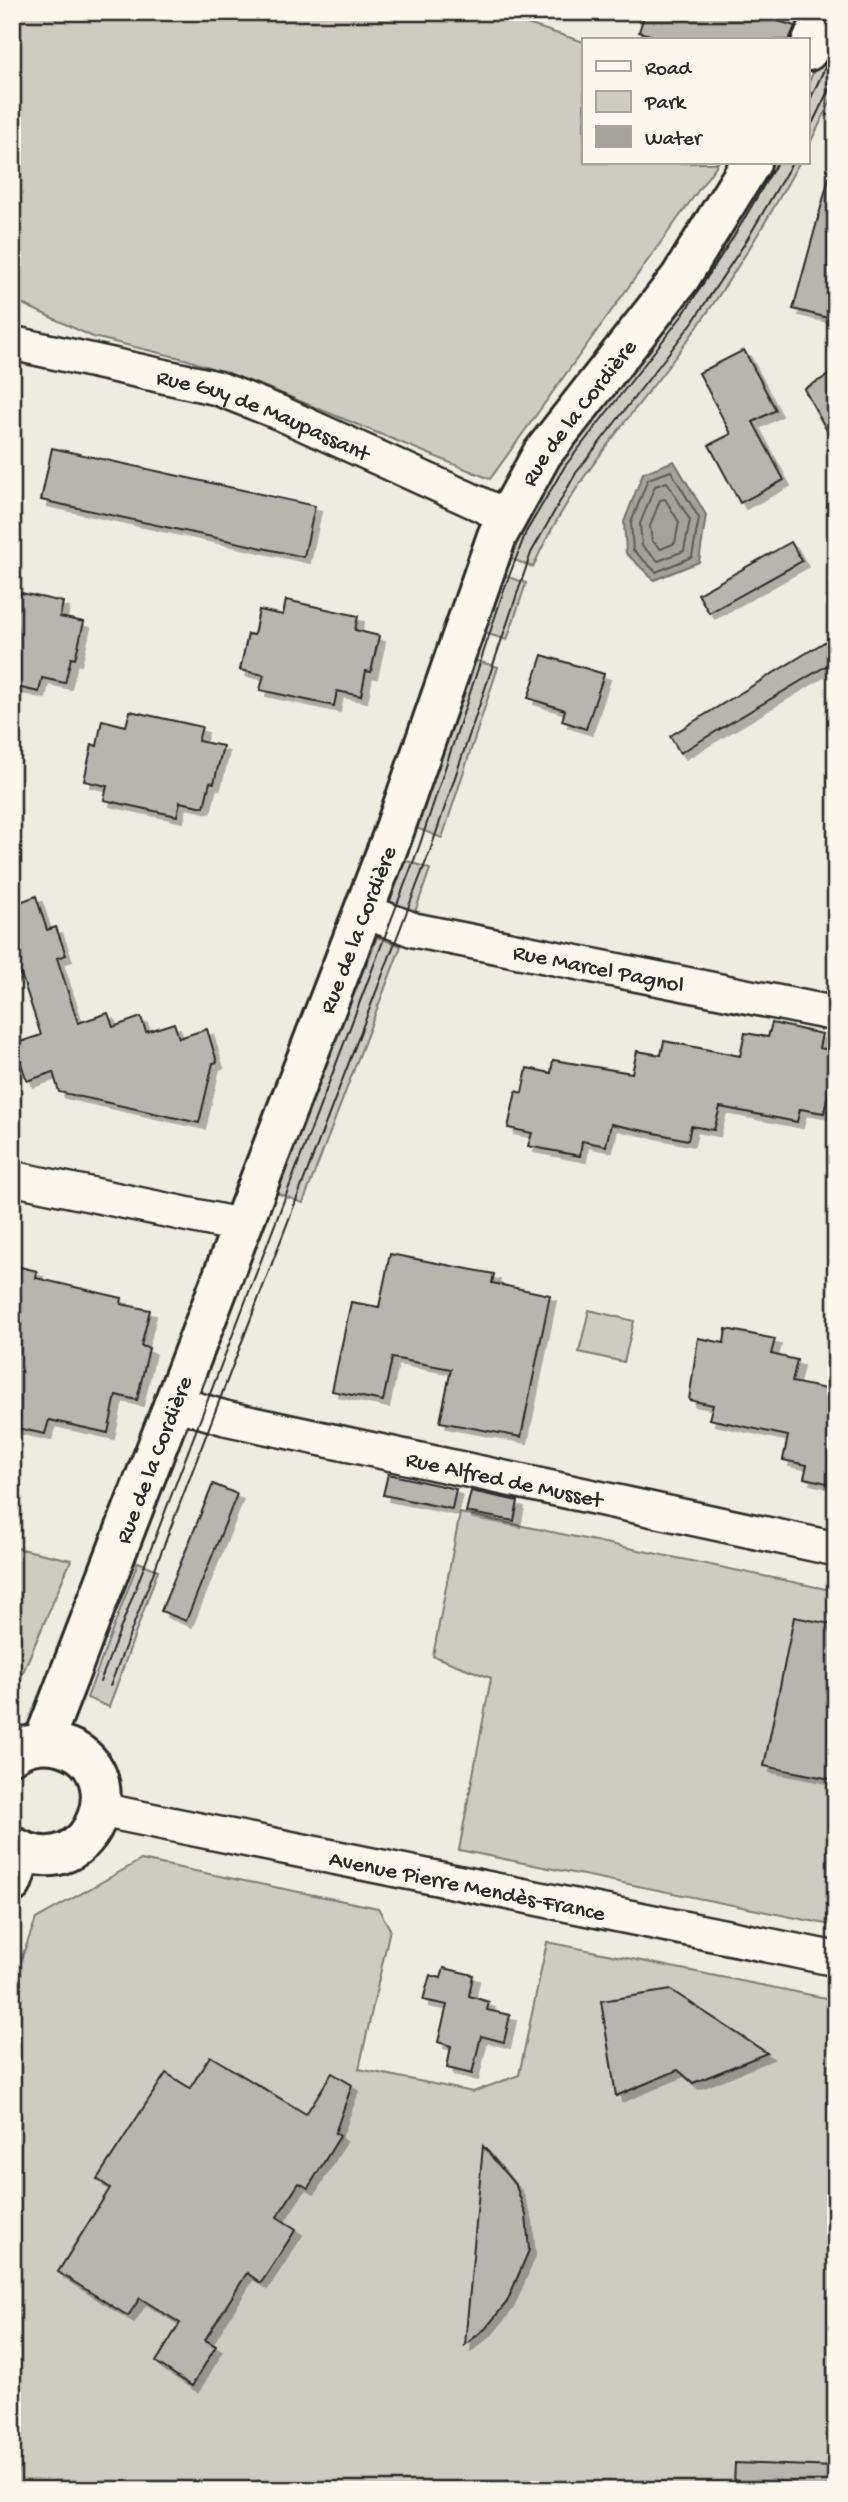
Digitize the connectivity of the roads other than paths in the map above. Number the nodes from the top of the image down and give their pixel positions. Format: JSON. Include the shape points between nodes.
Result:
{"nodes":[{"id":1,"x":825,"y":12,"type":"edge"},
{"id":2,"x":810,"y":46,"type":"edge"},
{"id":3,"x":750,"y":164,"type":"edge"},
{"id":4,"x":12,"y":343,"type":"edge"},
{"id":5,"x":506,"y":516,"type":"junction"},
{"id":6,"x":364,"y":911,"type":"junction"},
{"id":7,"x":836,"y":1014,"type":"edge"},
{"id":8,"x":12,"y":1178,"type":"edge"},
{"id":9,"x":243,"y":1226,"type":"junction"},
{"id":10,"x":175,"y":1403,"type":"junction"},
{"id":11,"x":836,"y":1549,"type":"edge"},
{"id":12,"x":27,"y":1748,"type":"edge"},
{"id":13,"x":101,"y":1810,"type":"junction"},
{"id":14,"x":16,"y":1860,"type":"edge"},
{"id":15,"x":836,"y":1959,"type":"edge"}],
"edges":[{"from":1,"to":2,"type":"street"},
{"from":3,"to":5,"type":"street","name":"Rue de la Cordière","via":[[680,278],[542,454]]},
{"from":4,"to":5,"type":"street","name":"Rue Guy de Maupassant","via":[[217,388]]},
{"from":5,"to":6,"type":"street","name":"Rue de la Cordière"},
{"from":6,"to":7,"type":"street","name":"Rue Marcel Pagnol","via":[[414,930]]},
{"from":6,"to":9,"type":"street","name":"Rue de la Cordière"},
{"from":8,"to":9,"type":"street"},
{"from":9,"to":10,"type":"street","name":"Rue de la Cordière"},
{"from":10,"to":11,"type":"street","name":"Rue Alfred de Musset","via":[[239,1421]]},
{"from":10,"to":12,"type":"street","name":"Rue de la Cordière"},
{"from":12,"to":13,"type":"street","via":[[62,1745],[77,1752],[96,1773],[102,1791]]},
{"from":13,"to":14,"type":"street","via":[[92,1832],[79,1846]]},
{"from":13,"to":15,"type":"street","name":"Avenue Pierre Mendès-France"}]}
